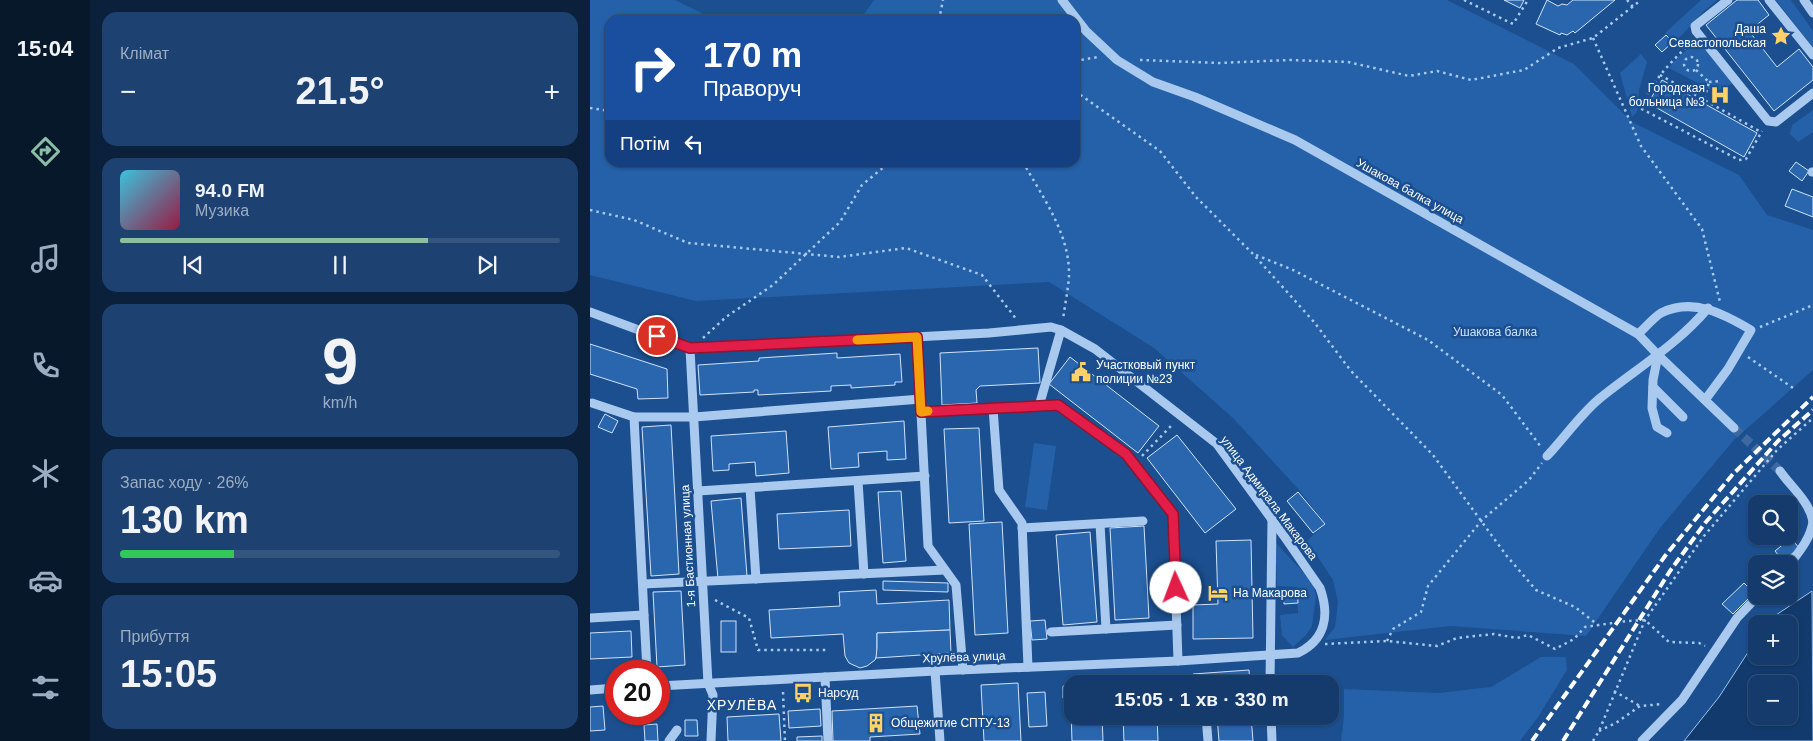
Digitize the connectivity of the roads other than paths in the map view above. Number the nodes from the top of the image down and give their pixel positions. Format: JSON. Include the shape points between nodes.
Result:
{"nodes":[{"id":1,"x":1062,"y":0,"type":"edge"},
{"id":2,"x":1728,"y":0,"type":"edge"},
{"id":3,"x":1769,"y":0,"type":"edge"},
{"id":4,"x":1804,"y":0,"type":"edge"},
{"id":5,"x":1813,"y":13,"type":"edge"},
{"id":6,"x":1074,"y":15,"type":"edge"},
{"id":7,"x":1080,"y":23,"type":"edge"},
{"id":8,"x":1813,"y":56,"type":"edge"},
{"id":9,"x":1813,"y":93,"type":"edge"},
{"id":10,"x":1708,"y":308,"type":"junction"},
{"id":11,"x":590,"y":312,"type":"edge"},
{"id":12,"x":1061,"y":330,"type":"junction"},
{"id":13,"x":1638,"y":334,"type":"junction"},
{"id":14,"x":917,"y":337,"type":"junction"},
{"id":15,"x":690,"y":348,"type":"junction"},
{"id":16,"x":1658,"y":355,"type":"junction"},
{"id":17,"x":1653,"y":387,"type":"junction"},
{"id":18,"x":921,"y":399,"type":"junction"},
{"id":19,"x":1705,"y":400,"type":"junction"},
{"id":20,"x":591,"y":405,"type":"edge"},
{"id":21,"x":1039,"y":406,"type":"junction"},
{"id":22,"x":993,"y":408,"type":"junction"},
{"id":23,"x":921,"y":412,"type":"junction"},
{"id":24,"x":1683,"y":416,"type":"dead end"},
{"id":25,"x":634,"y":417,"type":"junction"},
{"id":26,"x":694,"y":417,"type":"junction"},
{"id":27,"x":1734,"y":428,"type":"tunnel mouth"},
{"id":28,"x":1667,"y":433,"type":"dead end"},
{"id":29,"x":1548,"y":456,"type":"road end"},
{"id":30,"x":1780,"y":471,"type":"tunnel mouth"},
{"id":31,"x":925,"y":476,"type":"junction"},
{"id":32,"x":858,"y":481,"type":"junction"},
{"id":33,"x":750,"y":488,"type":"junction"},
{"id":34,"x":698,"y":491,"type":"junction"},
{"id":35,"x":1272,"y":518,"type":"junction"},
{"id":36,"x":1143,"y":521,"type":"dead end"},
{"id":37,"x":1813,"y":521,"type":"edge"},
{"id":38,"x":1100,"y":524,"type":"junction"},
{"id":39,"x":1022,"y":528,"type":"junction"},
{"id":40,"x":1796,"y":555,"type":"edge"},
{"id":41,"x":945,"y":570,"type":"junction"},
{"id":42,"x":864,"y":574,"type":"junction"},
{"id":43,"x":756,"y":579,"type":"junction"},
{"id":44,"x":702,"y":581,"type":"junction"},
{"id":45,"x":643,"y":584,"type":"junction"},
{"id":46,"x":1749,"y":605,"type":"edge"},
{"id":47,"x":644,"y":615,"type":"junction"},
{"id":48,"x":590,"y":618,"type":"edge"},
{"id":49,"x":1177,"y":625,"type":"junction"},
{"id":50,"x":1106,"y":629,"type":"junction"},
{"id":51,"x":1051,"y":632,"type":"dead end"},
{"id":52,"x":1271,"y":655,"type":"junction"},
{"id":53,"x":646,"y":660,"type":"edge"},
{"id":54,"x":1178,"y":660,"type":"junction"},
{"id":55,"x":1028,"y":667,"type":"junction"},
{"id":56,"x":963,"y":670,"type":"junction"},
{"id":57,"x":935,"y":671,"type":"junction"},
{"id":58,"x":1270,"y":675,"type":"edge"},
{"id":59,"x":825,"y":677,"type":"junction"},
{"id":60,"x":708,"y":683,"type":"junction"},
{"id":61,"x":670,"y":685,"type":"edge"},
{"id":62,"x":605,"y":689,"type":"edge"},
{"id":63,"x":590,"y":690,"type":"edge"},
{"id":64,"x":1207,"y":725,"type":"edge"},
{"id":65,"x":1271,"y":725,"type":"edge"},
{"id":66,"x":677,"y":730,"type":"dead end"},
{"id":67,"x":669,"y":741,"type":"edge"},
{"id":68,"x":711,"y":741,"type":"edge"},
{"id":69,"x":828,"y":741,"type":"edge"},
{"id":70,"x":940,"y":741,"type":"edge"},
{"id":71,"x":1208,"y":741,"type":"edge"},
{"id":72,"x":1272,"y":741,"type":"edge"},
{"id":73,"x":1642,"y":741,"type":"edge"}],
"edges":[{"from":1,"to":6,"type":"street","name":"Ушакова балка улица"},
{"from":2,"to":9,"type":"street","via":[[1695,26],[1768,121],[1776,122]]},
{"from":3,"to":8,"type":"street"},
{"from":4,"to":5,"type":"street"},
{"from":7,"to":13,"type":"street","name":"Ушакова балка улица","via":[[1117,60],[1153,82],[1295,140]]},
{"from":10,"to":13,"type":"street","via":[[1681,306],[1660,314]]},
{"from":10,"to":16,"type":"street","via":[[1696,324]]},
{"from":10,"to":19,"type":"street","via":[[1751,330]]},
{"from":11,"to":15,"type":"street","name":"улица Адмирала Макарова"},
{"from":12,"to":14,"type":"street","name":"улица Адмирала Макарова","via":[[1051,327]]},
{"from":12,"to":21,"type":"street"},
{"from":12,"to":35,"type":"street","name":"улица Адмирала Макарова","via":[[1095,349],[1216,444]]},
{"from":13,"to":16,"type":"street","name":"Ушакова балка улица"},
{"from":14,"to":15,"type":"street","name":"улица Адмирала Макарова"},
{"from":14,"to":18,"type":"street"},
{"from":15,"to":26,"type":"street","name":"1-я Бастионная улица"},
{"from":16,"to":17,"type":"street"},
{"from":16,"to":19,"type":"street","name":"Ушакова балка улица"},
{"from":16,"to":29,"type":"street","via":[[1598,400]]},
{"from":17,"to":24,"type":"street"},
{"from":17,"to":28,"type":"street","via":[[1654,418],[1658,427]]},
{"from":18,"to":23,"type":"street"},
{"from":18,"to":26,"type":"street"},
{"from":19,"to":27,"type":"street","name":"Ушакова балка улица"},
{"from":20,"to":25,"type":"street"},
{"from":21,"to":22,"type":"street"},
{"from":21,"to":49,"type":"street","via":[[1058,405],[1126,454],[1173,514]]},
{"from":22,"to":23,"type":"street"},
{"from":22,"to":39,"type":"street","via":[[999,490],[1022,523]]},
{"from":23,"to":31,"type":"street"},
{"from":25,"to":26,"type":"street"},
{"from":25,"to":45,"type":"street"},
{"from":26,"to":34,"type":"street","name":"1-я Бастионная улица"},
{"from":30,"to":37,"type":"street","via":[[1807,504]]},
{"from":31,"to":32,"type":"street"},
{"from":31,"to":41,"type":"street","via":[[928,546]]},
{"from":32,"to":33,"type":"street"},
{"from":32,"to":42,"type":"street"},
{"from":33,"to":34,"type":"street"},
{"from":33,"to":43,"type":"street"},
{"from":34,"to":44,"type":"street","name":"1-я Бастионная улица"},
{"from":35,"to":52,"type":"street"},
{"from":35,"to":52,"type":"street","name":"улица Адмирала Макарова","via":[[1320,588],[1324,622],[1320,635],[1298,653]]},
{"from":36,"to":38,"type":"street"},
{"from":37,"to":40,"type":"street","via":[[1812,530]]},
{"from":38,"to":39,"type":"street"},
{"from":38,"to":50,"type":"street"},
{"from":39,"to":55,"type":"street"},
{"from":41,"to":42,"type":"street"},
{"from":41,"to":56,"type":"street","via":[[956,585]]},
{"from":42,"to":43,"type":"street"},
{"from":43,"to":44,"type":"street"},
{"from":44,"to":45,"type":"street"},
{"from":44,"to":60,"type":"street","name":"1-я Бастионная улица"},
{"from":45,"to":47,"type":"street"},
{"from":46,"to":73,"type":"street","via":[[1678,703]]},
{"from":47,"to":48,"type":"street"},
{"from":47,"to":53,"type":"street"},
{"from":49,"to":50,"type":"street"},
{"from":49,"to":54,"type":"street"},
{"from":50,"to":51,"type":"street"},
{"from":52,"to":54,"type":"street","name":"Хрулёва улица"},
{"from":52,"to":58,"type":"street"},
{"from":54,"to":55,"type":"street","name":"Хрулёва улица"},
{"from":55,"to":56,"type":"street","name":"Хрулёва улица"},
{"from":56,"to":57,"type":"street","name":"Хрулёва улица"},
{"from":57,"to":59,"type":"street","name":"Хрулёва улица"},
{"from":57,"to":70,"type":"street"},
{"from":59,"to":60,"type":"street","name":"Хрулёва улица"},
{"from":59,"to":69,"type":"street"},
{"from":60,"to":61,"type":"street","name":"Хрулёва улица"},
{"from":60,"to":68,"type":"street","name":"1-я Бастионная улица","via":[[713,696]]},
{"from":62,"to":63,"type":"street"},
{"from":64,"to":71,"type":"street"},
{"from":65,"to":72,"type":"street"},
{"from":66,"to":67,"type":"street"}]}
